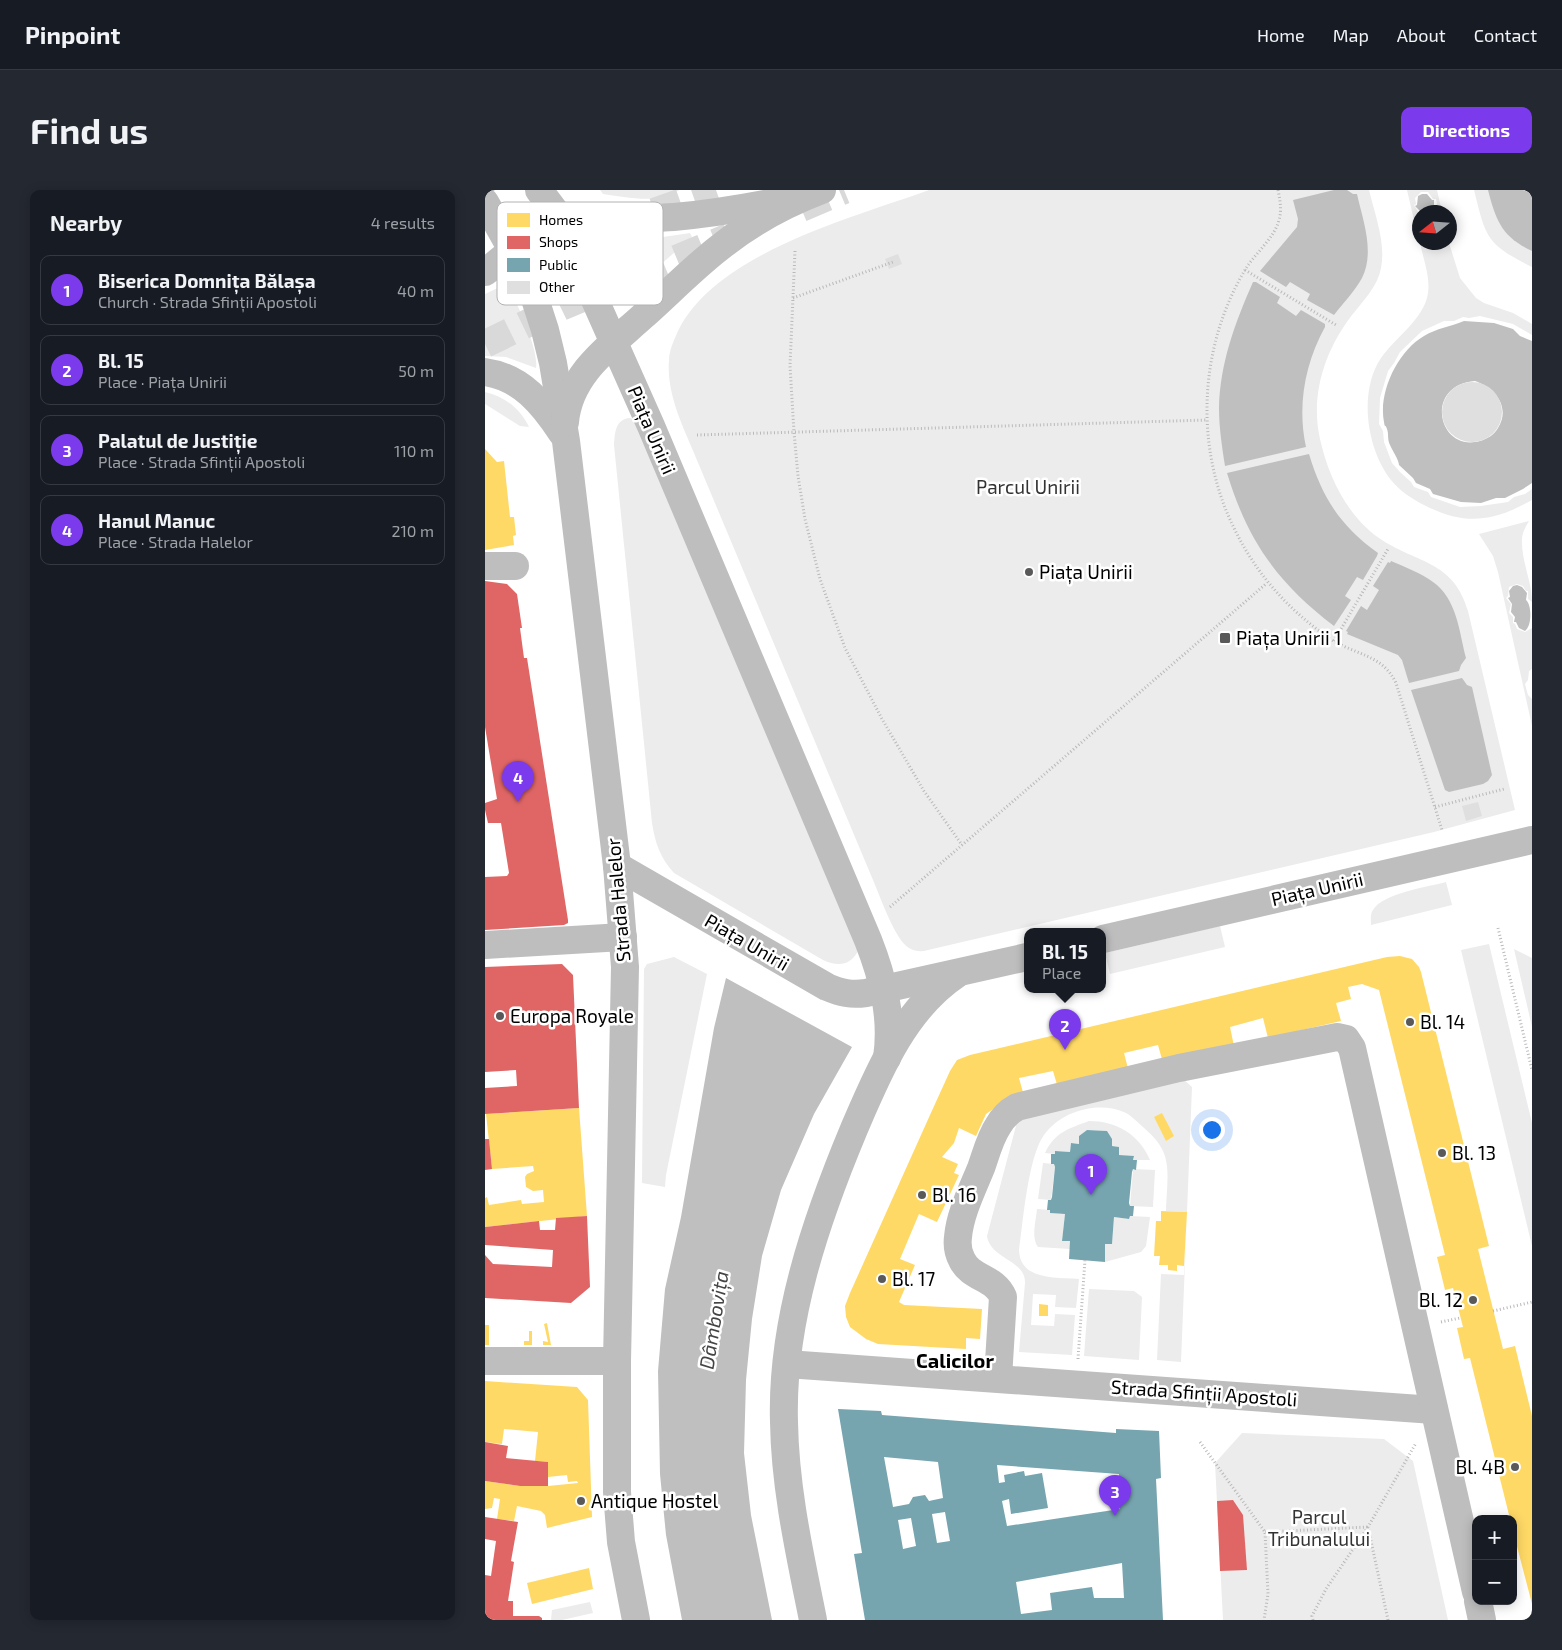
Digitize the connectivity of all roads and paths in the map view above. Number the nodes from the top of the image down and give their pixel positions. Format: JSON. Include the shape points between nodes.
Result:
{"nodes":[{"id":1,"x":539,"y":190,"type":"edge"},
{"id":2,"x":1279,"y":190,"type":"edge"},
{"id":3,"x":815,"y":193,"type":"edge"},
{"id":4,"x":485,"y":202,"type":"edge"},
{"id":5,"x":548,"y":202,"type":"edge"},
{"id":6,"x":663,"y":217,"type":"edge"},
{"id":7,"x":497,"y":223,"type":"edge"},
{"id":8,"x":795,"y":251,"type":"dead end"},
{"id":9,"x":497,"y":262,"type":"tunnel mouth"},
{"id":10,"x":893,"y":262,"type":"dead end"},
{"id":11,"x":1245,"y":270,"type":"junction"},
{"id":12,"x":485,"y":272,"type":"edge"},
{"id":13,"x":663,"y":298,"type":"edge"},
{"id":14,"x":793,"y":298,"type":"junction"},
{"id":15,"x":537,"y":305,"type":"edge"},
{"id":16,"x":597,"y":305,"type":"edge"},
{"id":17,"x":655,"y":305,"type":"edge"},
{"id":18,"x":1336,"y":325,"type":"dead end"},
{"id":19,"x":614,"y":342,"type":"junction"},
{"id":20,"x":485,"y":372,"type":"edge"},
{"id":21,"x":1207,"y":420,"type":"junction"},
{"id":22,"x":793,"y":432,"type":"junction"},
{"id":23,"x":565,"y":435,"type":"junction"},
{"id":24,"x":697,"y":435,"type":"dead end"},
{"id":25,"x":1388,"y":549,"type":"dead end"},
{"id":26,"x":485,"y":566,"type":"edge"},
{"id":27,"x":515,"y":566,"type":"dead end"},
{"id":28,"x":1267,"y":583,"type":"junction"},
{"id":29,"x":1333,"y":641,"type":"junction"},
{"id":30,"x":1504,"y":789,"type":"dead end"},
{"id":31,"x":1435,"y":807,"type":"junction"},
{"id":32,"x":1442,"y":830,"type":"dead end"},
{"id":33,"x":1532,"y":840,"type":"edge"},
{"id":34,"x":962,"y":845,"type":"junction"},
{"id":35,"x":617,"y":866,"type":"junction"},
{"id":36,"x":890,"y":907,"type":"dead end"},
{"id":37,"x":1497,"y":928,"type":"dead end"},
{"id":38,"x":623,"y":937,"type":"junction"},
{"id":39,"x":1106,"y":938,"type":"edge"},
{"id":40,"x":485,"y":945,"type":"edge"},
{"id":41,"x":1024,"y":958,"type":"edge"},
{"id":42,"x":957,"y":974,"type":"junction"},
{"id":43,"x":884,"y":989,"type":"junction"},
{"id":44,"x":887,"y":1058,"type":"junction"},
{"id":45,"x":1532,"y":1070,"type":"edge"},
{"id":46,"x":1085,"y":1260,"type":"dead end"},
{"id":47,"x":1532,"y":1302,"type":"edge"},
{"id":48,"x":1493,"y":1311,"type":"dead end"},
{"id":49,"x":485,"y":1361,"type":"edge"},
{"id":50,"x":617,"y":1361,"type":"junction"},
{"id":51,"x":787,"y":1364,"type":"junction"},
{"id":52,"x":998,"y":1378,"type":"junction"},
{"id":53,"x":1077,"y":1384,"type":"junction"},
{"id":54,"x":1434,"y":1410,"type":"junction"},
{"id":55,"x":1199,"y":1442,"type":"dead end"},
{"id":56,"x":1368,"y":1527,"type":"junction"},
{"id":57,"x":1265,"y":1532,"type":"junction"},
{"id":58,"x":1472,"y":1575,"type":"edge"},
{"id":59,"x":1479,"y":1605,"type":"edge"},
{"id":60,"x":636,"y":1620,"type":"edge"},
{"id":61,"x":813,"y":1620,"type":"edge"},
{"id":62,"x":1264,"y":1620,"type":"edge"},
{"id":63,"x":1313,"y":1620,"type":"edge"},
{"id":64,"x":1388,"y":1620,"type":"edge"},
{"id":65,"x":1482,"y":1620,"type":"edge"}],
"edges":[{"from":1,"to":5,"type":"main road","name":"Piața Unirii"},
{"from":2,"to":11,"type":"path","via":[[1281,209],[1277,228]]},
{"from":3,"to":6,"type":"main road"},
{"from":3,"to":13,"type":"main road","via":[[769,214],[719,248]]},
{"from":4,"to":7,"type":"main road"},
{"from":8,"to":14,"type":"path"},
{"from":9,"to":12,"type":"main road"},
{"from":10,"to":14,"type":"path"},
{"from":11,"to":18,"type":"path"},
{"from":11,"to":21,"type":"path","via":[[1218,333],[1207,392]]},
{"from":14,"to":22,"type":"path","via":[[790,366]]},
{"from":15,"to":23,"type":"main road","via":[[545,330]]},
{"from":16,"to":19,"type":"main road","name":"Piața Unirii"},
{"from":17,"to":19,"type":"main road"},
{"from":19,"to":23,"type":"main road","via":[[580,378],[569,404]]},
{"from":19,"to":43,"type":"main road","name":"Piața Unirii","via":[[868,940]]},
{"from":20,"to":23,"type":"main road","via":[[510,379],[535,396]]},
{"from":21,"to":22,"type":"path"},
{"from":21,"to":28,"type":"path","via":[[1214,472],[1227,512],[1241,543]]},
{"from":22,"to":24,"type":"path"},
{"from":22,"to":34,"type":"path","via":[[805,519],[820,579],[845,648],[924,791]]},
{"from":23,"to":35,"type":"main road","name":"Strada Halelor"},
{"from":25,"to":29,"type":"path"},
{"from":26,"to":27,"type":"main road"},
{"from":28,"to":29,"type":"path","via":[[1296,612]]},
{"from":28,"to":34,"type":"path"},
{"from":29,"to":31,"type":"path","via":[[1377,660],[1391,671]]},
{"from":30,"to":31,"type":"path"},
{"from":31,"to":32,"type":"path"},
{"from":33,"to":39,"type":"main road","name":"Piața Unirii"},
{"from":34,"to":36,"type":"path"},
{"from":35,"to":38,"type":"main road","name":"Strada Halelor"},
{"from":35,"to":43,"type":"main road","name":"Piața Unirii","via":[[827,987],[848,994]]},
{"from":37,"to":45,"type":"path"},
{"from":38,"to":40,"type":"main road"},
{"from":38,"to":50,"type":"main road","name":"Strada Halelor"},
{"from":41,"to":42,"type":"main road","name":"Piața Unirii"},
{"from":42,"to":43,"type":"main road","name":"Piața Unirii"},
{"from":42,"to":44,"type":"main road","via":[[923,1002]]},
{"from":43,"to":44,"type":"main road","via":[[888,1014]]},
{"from":44,"to":51,"type":"main road","via":[[819,1220],[802,1279]]},
{"from":46,"to":53,"type":"path"},
{"from":47,"to":48,"type":"path"},
{"from":49,"to":50,"type":"main road"},
{"from":50,"to":60,"type":"main road","name":"Strada Halelor","via":[[618,1509],[623,1556]]},
{"from":51,"to":52,"type":"main road","name":"Strada Sfinții Apostoli"},
{"from":51,"to":61,"type":"main road","via":[[783,1421],[786,1464]]},
{"from":52,"to":53,"type":"main road","name":"Strada Sfinții Apostoli"},
{"from":52,"to":54,"type":"main road","via":[[1003,1296],[994,1283],[966,1267],[957,1240],[964,1212],[993,1136],[1007,1113],[1017,1107],[1179,1068],[1337,1037],[1346,1039],[1352,1048]]},
{"from":53,"to":54,"type":"main road","name":"Strada Sfinții Apostoli"},
{"from":54,"to":56,"type":"path"},
{"from":54,"to":58,"type":"main road"},
{"from":55,"to":57,"type":"path"},
{"from":56,"to":57,"type":"path"},
{"from":56,"to":63,"type":"path","via":[[1326,1589]]},
{"from":56,"to":64,"type":"path"},
{"from":57,"to":62,"type":"path","via":[[1268,1594]]},
{"from":59,"to":65,"type":"main road"}]}
